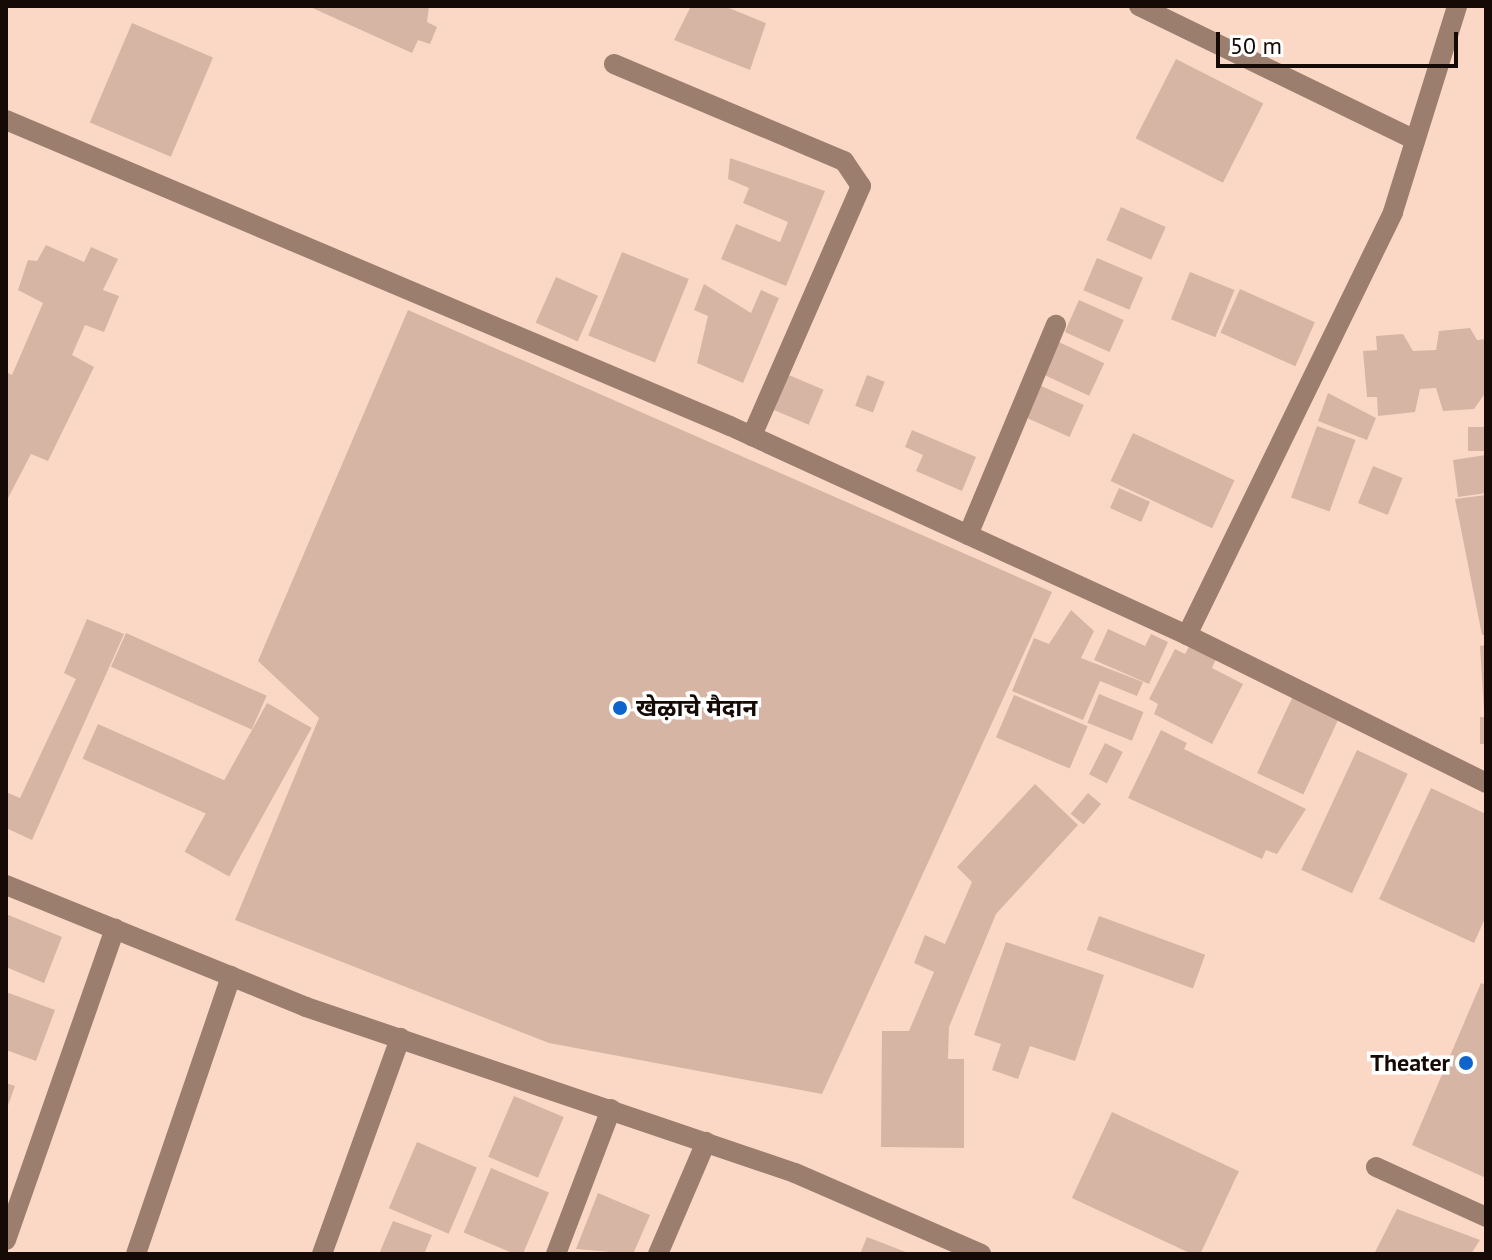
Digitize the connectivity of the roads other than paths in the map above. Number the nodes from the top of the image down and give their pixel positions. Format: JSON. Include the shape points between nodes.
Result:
{"nodes":[{"id":1,"x":1139,"y":6,"type":"edge"},
{"id":2,"x":1457,"y":6,"type":"edge"},
{"id":3,"x":614,"y":64,"type":"dead end"},
{"id":4,"x":6,"y":120,"type":"edge"},
{"id":5,"x":1415,"y":140,"type":"junction"},
{"id":6,"x":1056,"y":325,"type":"dead end"},
{"id":7,"x":752,"y":436,"type":"junction"},
{"id":8,"x":968,"y":535,"type":"junction"},
{"id":9,"x":1187,"y":635,"type":"junction"},
{"id":10,"x":1486,"y":783,"type":"edge"},
{"id":11,"x":6,"y":885,"type":"edge"},
{"id":12,"x":115,"y":929,"type":"junction"},
{"id":13,"x":231,"y":976,"type":"junction"},
{"id":14,"x":400,"y":1038,"type":"junction"},
{"id":15,"x":611,"y":1109,"type":"junction"},
{"id":16,"x":706,"y":1142,"type":"junction"},
{"id":17,"x":1376,"y":1167,"type":"dead end"},
{"id":18,"x":1486,"y":1217,"type":"edge"},
{"id":19,"x":6,"y":1240,"type":"edge"},
{"id":20,"x":136,"y":1254,"type":"edge"},
{"id":21,"x":322,"y":1254,"type":"edge"},
{"id":22,"x":556,"y":1254,"type":"edge"},
{"id":23,"x":658,"y":1254,"type":"edge"},
{"id":24,"x":981,"y":1254,"type":"edge"}],
"edges":[{"from":1,"to":5,"type":"street"},
{"from":2,"to":5,"type":"street"},
{"from":3,"to":7,"type":"street","via":[[844,161],[861,186]]},
{"from":4,"to":7,"type":"street"},
{"from":5,"to":9,"type":"street","via":[[1393,212]]},
{"from":6,"to":8,"type":"street"},
{"from":7,"to":8,"type":"street"},
{"from":8,"to":9,"type":"street"},
{"from":9,"to":10,"type":"street"},
{"from":11,"to":12,"type":"street"},
{"from":12,"to":13,"type":"street"},
{"from":12,"to":19,"type":"street"},
{"from":13,"to":14,"type":"street"},
{"from":13,"to":20,"type":"street"},
{"from":14,"to":15,"type":"street"},
{"from":14,"to":21,"type":"street"},
{"from":15,"to":16,"type":"street"},
{"from":15,"to":22,"type":"street"},
{"from":16,"to":23,"type":"street"},
{"from":16,"to":24,"type":"street"},
{"from":17,"to":18,"type":"street"}]}
